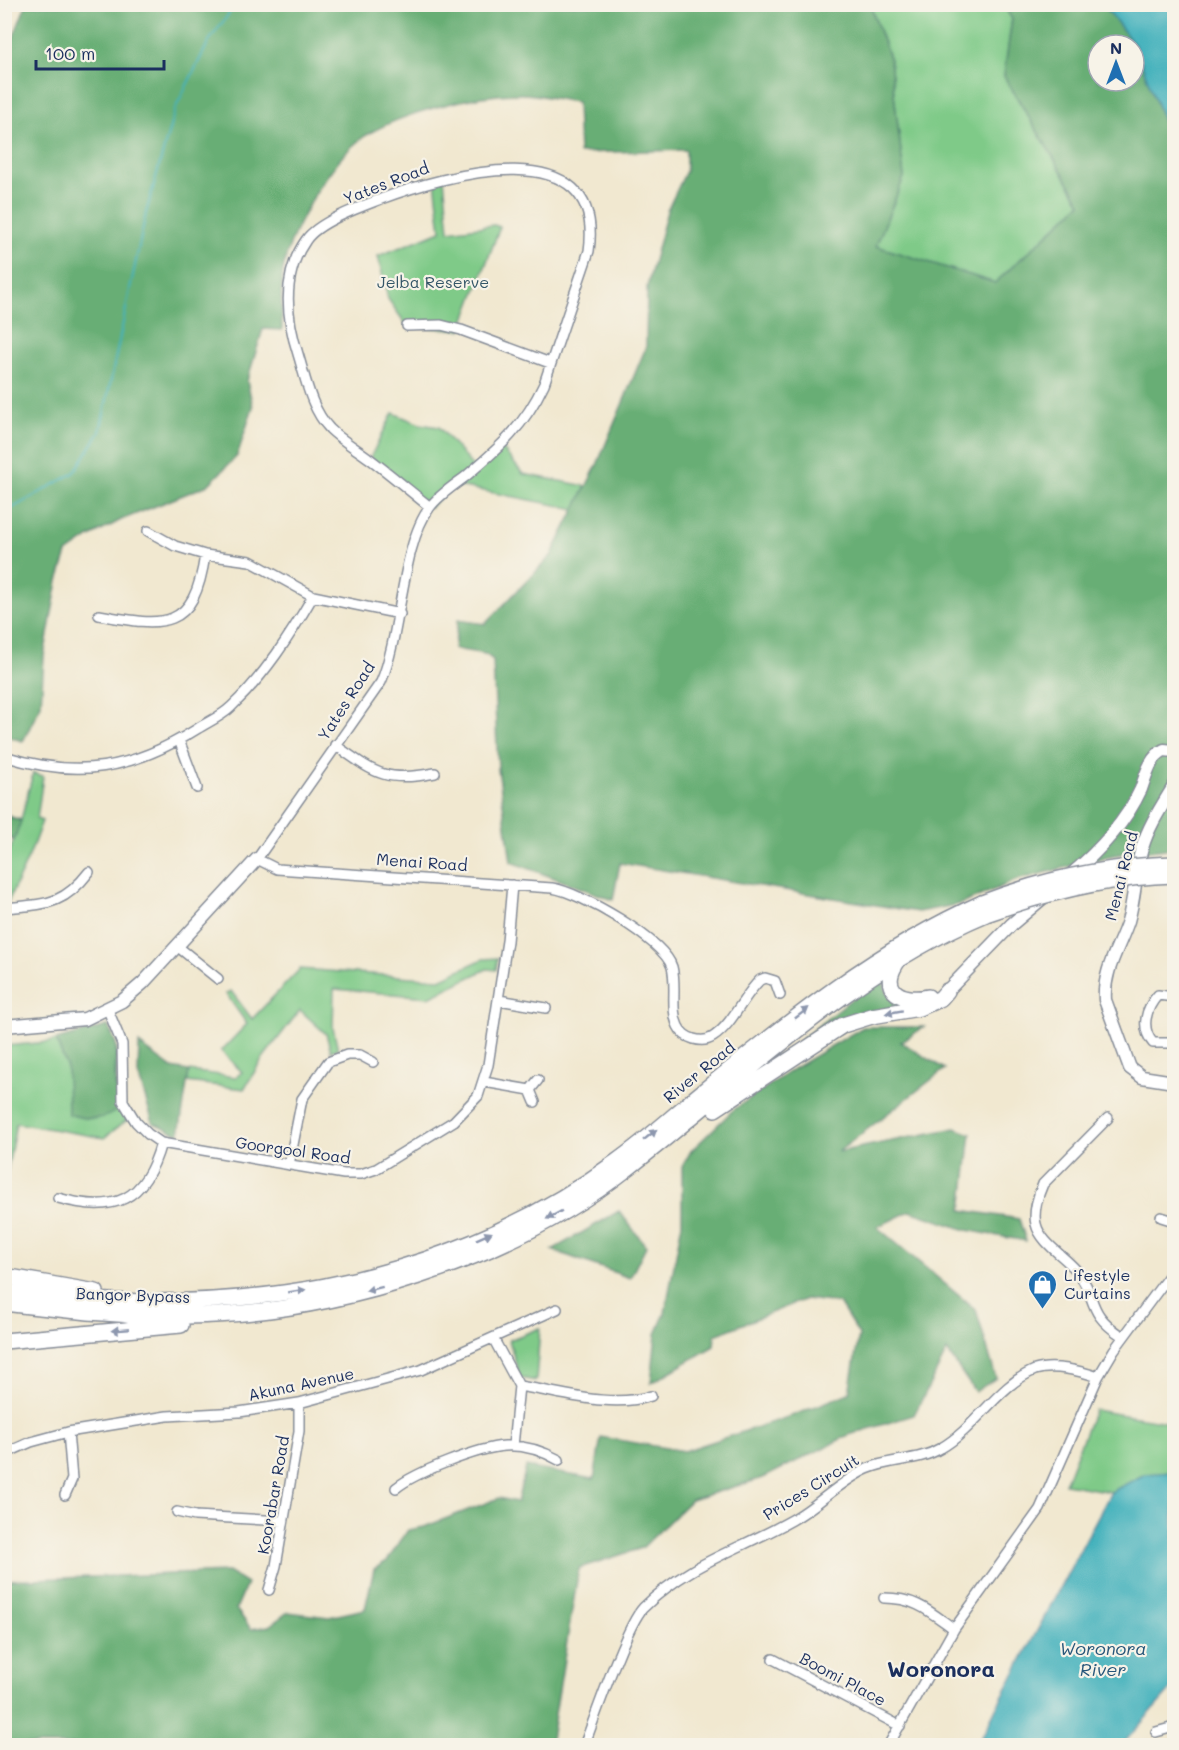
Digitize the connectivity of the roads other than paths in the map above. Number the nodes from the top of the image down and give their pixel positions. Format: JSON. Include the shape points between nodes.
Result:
{"nodes":[{"id":1,"x":407,"y":326,"type":"dead end"},
{"id":2,"x":550,"y":363,"type":"junction"},
{"id":3,"x":430,"y":507,"type":"junction"},
{"id":4,"x":147,"y":531,"type":"dead end"},
{"id":5,"x":205,"y":555,"type":"junction"},
{"id":6,"x":313,"y":596,"type":"junction"},
{"id":7,"x":400,"y":614,"type":"junction"},
{"id":8,"x":99,"y":615,"type":"dead end"},
{"id":9,"x":179,"y":740,"type":"junction"},
{"id":10,"x":335,"y":745,"type":"junction"},
{"id":11,"x":1174,"y":751,"type":"edge"},
{"id":12,"x":4,"y":756,"type":"edge"},
{"id":13,"x":435,"y":773,"type":"dead end"},
{"id":14,"x":1174,"y":786,"type":"edge"},
{"id":15,"x":197,"y":788,"type":"dead end"},
{"id":16,"x":256,"y":859,"type":"junction"},
{"id":17,"x":1174,"y":864,"type":"edge"},
{"id":18,"x":89,"y":872,"type":"dead end"},
{"id":19,"x":1174,"y":875,"type":"edge"},
{"id":20,"x":512,"y":885,"type":"junction"},
{"id":21,"x":4,"y":908,"type":"edge"},
{"id":22,"x":984,"y":908,"type":"junction"},
{"id":23,"x":177,"y":946,"type":"junction"},
{"id":24,"x":903,"y":954,"type":"junction"},
{"id":25,"x":218,"y":979,"type":"dead end"},
{"id":26,"x":947,"y":991,"type":"junction"},
{"id":27,"x":780,"y":995,"type":"dead end"},
{"id":28,"x":1174,"y":997,"type":"edge"},
{"id":29,"x":499,"y":1000,"type":"junction"},
{"id":30,"x":546,"y":1008,"type":"dead end"},
{"id":31,"x":108,"y":1010,"type":"junction"},
{"id":32,"x":4,"y":1026,"type":"edge"},
{"id":33,"x":1174,"y":1043,"type":"edge"},
{"id":34,"x":373,"y":1062,"type":"dead end"},
{"id":35,"x":538,"y":1080,"type":"dead end"},
{"id":36,"x":484,"y":1082,"type":"junction"},
{"id":37,"x":1174,"y":1082,"type":"edge"},
{"id":38,"x":530,"y":1090,"type":"junction"},
{"id":39,"x":535,"y":1102,"type":"dead end"},
{"id":40,"x":1108,"y":1118,"type":"dead end"},
{"id":41,"x":161,"y":1143,"type":"junction"},
{"id":42,"x":657,"y":1145,"type":"junction"},
{"id":43,"x":290,"y":1165,"type":"junction"},
{"id":44,"x":58,"y":1198,"type":"dead end"},
{"id":45,"x":1161,"y":1217,"type":"dead end"},
{"id":46,"x":1174,"y":1221,"type":"edge"},
{"id":47,"x":1174,"y":1269,"type":"edge"},
{"id":48,"x":4,"y":1276,"type":"edge"},
{"id":49,"x":4,"y":1292,"type":"edge"},
{"id":50,"x":239,"y":1299,"type":"junction"},
{"id":51,"x":4,"y":1303,"type":"edge"},
{"id":52,"x":557,"y":1308,"type":"dead end"},
{"id":53,"x":261,"y":1312,"type":"junction"},
{"id":54,"x":1122,"y":1336,"type":"junction"},
{"id":55,"x":493,"y":1338,"type":"junction"},
{"id":56,"x":4,"y":1341,"type":"edge"},
{"id":57,"x":1098,"y":1377,"type":"junction"},
{"id":58,"x":519,"y":1386,"type":"junction"},
{"id":59,"x":651,"y":1396,"type":"dead end"},
{"id":60,"x":299,"y":1403,"type":"junction"},
{"id":61,"x":68,"y":1432,"type":"junction"},
{"id":62,"x":513,"y":1446,"type":"junction"},
{"id":63,"x":4,"y":1454,"type":"edge"},
{"id":64,"x":559,"y":1460,"type":"dead end"},
{"id":65,"x":396,"y":1488,"type":"dead end"},
{"id":66,"x":65,"y":1495,"type":"dead end"},
{"id":67,"x":177,"y":1512,"type":"dead end"},
{"id":68,"x":283,"y":1521,"type":"junction"},
{"id":69,"x":269,"y":1590,"type":"dead end"},
{"id":70,"x":884,"y":1598,"type":"dead end"},
{"id":71,"x":954,"y":1629,"type":"junction"},
{"id":72,"x":773,"y":1659,"type":"dead end"},
{"id":73,"x":900,"y":1726,"type":"junction"},
{"id":74,"x":1174,"y":1727,"type":"edge"},
{"id":75,"x":1156,"y":1732,"type":"dead end"},
{"id":76,"x":584,"y":1746,"type":"edge"},
{"id":77,"x":888,"y":1746,"type":"edge"}],
"edges":[{"from":1,"to":2,"type":"street","via":[[441,325],[461,330]]},
{"from":2,"to":3,"type":"street","name":"Yates Road","via":[[534,406],[509,440]]},
{"from":2,"to":3,"type":"street","name":"Yates Road","via":[[591,235],[583,201],[573,187],[556,176],[517,171],[439,179],[360,207],[306,239],[289,284],[288,319],[315,408],[330,428]]},
{"from":3,"to":7,"type":"street","name":"Yates Road","via":[[418,529]]},
{"from":4,"to":5,"type":"street","via":[[175,546]]},
{"from":5,"to":6,"type":"street","via":[[250,561]]},
{"from":5,"to":8,"type":"street","via":[[201,585],[187,611],[164,622]]},
{"from":6,"to":7,"type":"street"},
{"from":6,"to":9,"type":"street","via":[[283,647],[230,708]]},
{"from":7,"to":10,"type":"street","name":"Yates Road","via":[[381,682]]},
{"from":9,"to":12,"type":"street","via":[[126,763],[100,769],[38,766]]},
{"from":9,"to":15,"type":"street"},
{"from":10,"to":13,"type":"street","via":[[382,775],[416,777]]},
{"from":10,"to":16,"type":"street","name":"Yates Road"},
{"from":11,"to":26,"type":"street","name":"Menai Road","via":[[1164,750],[1157,756],[1133,805],[1103,844],[1012,924]]},
{"from":14,"to":37,"type":"street","name":"Menai Road","via":[[1150,826],[1142,849],[1129,917],[1108,969],[1105,1000],[1130,1068],[1142,1077]]},
{"from":16,"to":20,"type":"street","name":"Menai Road","via":[[277,869]]},
{"from":16,"to":23,"type":"street"},
{"from":17,"to":22,"type":"main road","name":"River Road","bridge":true,"via":[[1127,866],[1075,875],[1033,885]]},
{"from":18,"to":21,"type":"street","via":[[74,891],[49,904]]},
{"from":19,"to":22,"type":"main road","name":"River Road","bridge":true,"via":[[1087,884]]},
{"from":20,"to":27,"type":"street","name":"Menai Road","via":[[560,889],[580,896],[653,943],[671,964],[678,1027],[687,1037],[711,1039],[720,1032],[760,980],[775,981]]},
{"from":20,"to":29,"type":"street","name":"Goorgool Road"},
{"from":22,"to":24,"type":"main road","name":"River Road"},
{"from":50,"to":22,"type":"main road","name":"River Road","one_way":true,"via":[[347,1282],[411,1265],[488,1234],[580,1187],[830,991],[917,934]]},
{"from":23,"to":25,"type":"street"},
{"from":23,"to":31,"type":"street","via":[[133,993]]},
{"from":24,"to":26,"type":"main road","via":[[890,976],[896,993],[912,999]]},
{"from":24,"to":42,"type":"main road","name":"River Road","via":[[796,1033]]},
{"from":26,"to":42,"type":"main road","one_way":true,"via":[[919,1008],[843,1025]]},
{"from":28,"to":33,"type":"street","via":[[1158,995],[1150,1004],[1145,1023],[1154,1043]]},
{"from":29,"to":30,"type":"street"},
{"from":29,"to":36,"type":"street","name":"Goorgool Road"},
{"from":31,"to":32,"type":"street","via":[[68,1022]]},
{"from":31,"to":41,"type":"street","via":[[122,1044],[121,1084],[127,1110]]},
{"from":34,"to":43,"type":"street","via":[[360,1055],[347,1055],[328,1062],[302,1099]]},
{"from":35,"to":38,"type":"street"},
{"from":36,"to":38,"type":"street"},
{"from":36,"to":43,"type":"street","name":"Goorgool Road","via":[[478,1096],[454,1121],[376,1169],[344,1174]]},
{"from":38,"to":39,"type":"street"},
{"from":40,"to":54,"type":"street","via":[[1043,1184],[1035,1215],[1041,1235],[1077,1271],[1089,1291],[1093,1310]]},
{"from":41,"to":43,"type":"street","name":"Goorgool Road"},
{"from":41,"to":44,"type":"street","via":[[151,1174],[139,1190],[120,1201],[98,1205]]},
{"from":42,"to":53,"type":"main road","name":"River Road","one_way":true,"via":[[564,1209],[503,1242],[444,1267],[331,1300]]},
{"from":45,"to":46,"type":"street"},
{"from":47,"to":54,"type":"street"},
{"from":48,"to":50,"type":"main road","via":[[111,1294]]},
{"from":49,"to":50,"type":"main road","name":"Bangor Bypass","via":[[138,1304]]},
{"from":51,"to":53,"type":"main road","name":"Bangor Bypass","via":[[128,1315]]},
{"from":52,"to":55,"type":"street","name":"Akuna Avenue"},
{"from":53,"to":56,"type":"main road","one_way":true,"via":[[219,1321]]},
{"from":54,"to":57,"type":"street"},
{"from":55,"to":58,"type":"street"},
{"from":55,"to":60,"type":"street","name":"Akuna Avenue","via":[[421,1370]]},
{"from":57,"to":71,"type":"street","via":[[1040,1509]]},
{"from":57,"to":76,"type":"street","name":"Prices Circuit","via":[[1049,1368],[1033,1371],[939,1450],[868,1468],[791,1520],[720,1553],[678,1578],[641,1610]]},
{"from":58,"to":59,"type":"street","via":[[614,1400],[636,1401]]},
{"from":58,"to":62,"type":"street"},
{"from":60,"to":61,"type":"street","name":"Akuna Avenue","via":[[167,1416]]},
{"from":60,"to":68,"type":"street","name":"Koorabar Road","via":[[299,1431]]},
{"from":61,"to":63,"type":"street","name":"Akuna Avenue"},
{"from":61,"to":66,"type":"street","via":[[72,1479]]},
{"from":62,"to":64,"type":"street"},
{"from":62,"to":65,"type":"street","via":[[481,1451],[413,1477]]},
{"from":67,"to":68,"type":"street"},
{"from":68,"to":69,"type":"street","name":"Koorabar Road"},
{"from":70,"to":71,"type":"street","via":[[916,1602]]},
{"from":71,"to":73,"type":"street"},
{"from":72,"to":73,"type":"street","name":"Boomi Place"},
{"from":73,"to":77,"type":"street"},
{"from":74,"to":75,"type":"street"}]}
